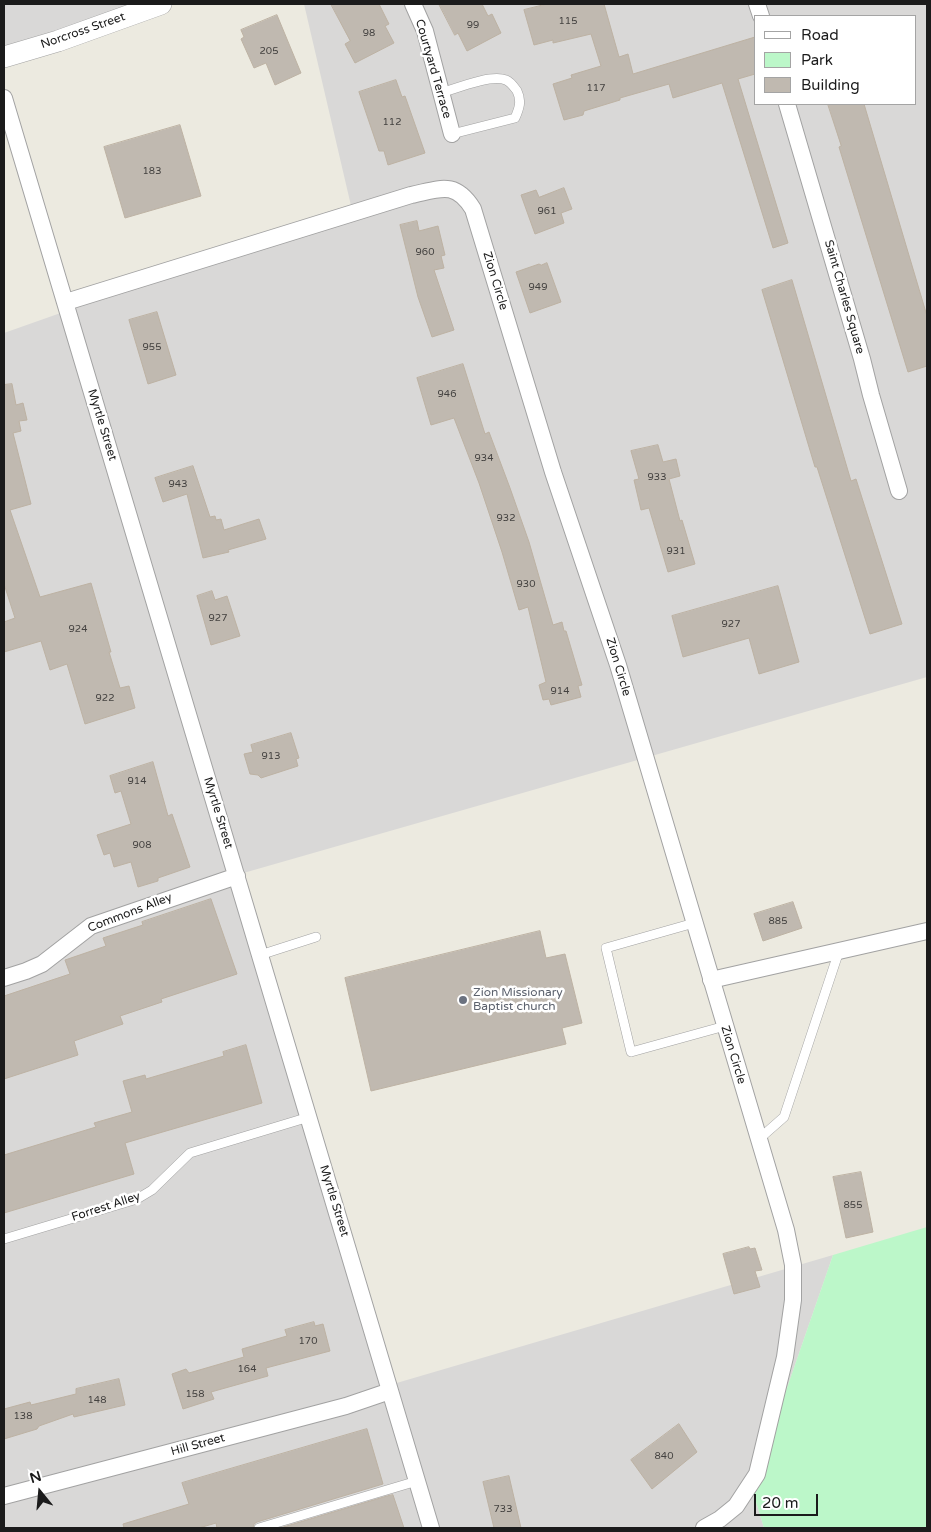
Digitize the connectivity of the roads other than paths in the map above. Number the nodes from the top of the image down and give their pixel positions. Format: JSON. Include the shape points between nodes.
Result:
{"nodes":[{"id":1,"x":161,"y":4,"type":"edge"},
{"id":2,"x":413,"y":4,"type":"edge"},
{"id":3,"x":4,"y":57,"type":"edge"},
{"id":4,"x":441,"y":93,"type":"junction"},
{"id":5,"x":4,"y":98,"type":"edge"},
{"id":6,"x":787,"y":105,"type":"edge"},
{"id":7,"x":452,"y":134,"type":"joint"},
{"id":8,"x":66,"y":302,"type":"junction"},
{"id":9,"x":899,"y":491,"type":"dead end"},
{"id":10,"x":237,"y":876,"type":"junction"},
{"id":11,"x":694,"y":923,"type":"junction"},
{"id":12,"x":927,"y":931,"type":"edge"},
{"id":13,"x":316,"y":937,"type":"dead end"},
{"id":14,"x":839,"y":951,"type":"junction"},
{"id":15,"x":260,"y":955,"type":"junction"},
{"id":16,"x":4,"y":978,"type":"edge"},
{"id":17,"x":711,"y":980,"type":"junction"},
{"id":18,"x":724,"y":1026,"type":"junction"},
{"id":19,"x":309,"y":1117,"type":"junction"},
{"id":20,"x":759,"y":1139,"type":"junction"},
{"id":21,"x":4,"y":1239,"type":"edge"},
{"id":22,"x":390,"y":1391,"type":"junction"},
{"id":23,"x":417,"y":1481,"type":"junction"},
{"id":24,"x":4,"y":1496,"type":"edge"},
{"id":25,"x":259,"y":1528,"type":"edge"},
{"id":26,"x":431,"y":1528,"type":"edge"},
{"id":27,"x":704,"y":1528,"type":"edge"}],
"edges":[{"from":1,"to":3,"type":"street","name":"Norcross Street"},
{"from":2,"to":4,"type":"street","name":"Courtyard Terrace","via":[[425,31]]},
{"from":4,"to":7,"type":"street","name":"Courtyard Terrace"},
{"from":4,"to":7,"type":"lane","via":[[493,79],[506,80],[519,95],[515,118]]},
{"from":5,"to":8,"type":"street","name":"Myrtle Street"},
{"from":6,"to":9,"type":"street","name":"Saint Charles Square"},
{"from":8,"to":10,"type":"street","name":"Myrtle Street"},
{"from":8,"to":11,"type":"street","name":"Zion Circle","via":[[412,194],[446,188],[466,197],[473,209],[553,472],[618,665]]},
{"from":10,"to":15,"type":"street","name":"Myrtle Street"},
{"from":10,"to":16,"type":"street","name":"Commons Alley","via":[[92,926],[42,964]]},
{"from":11,"to":17,"type":"street","name":"Zion Circle"},
{"from":11,"to":18,"type":"lane","via":[[606,948],[631,1052]]},
{"from":12,"to":14,"type":"street"},
{"from":13,"to":15,"type":"lane"},
{"from":14,"to":17,"type":"street"},
{"from":14,"to":20,"type":"lane","via":[[784,1117]]},
{"from":15,"to":19,"type":"street","name":"Myrtle Street"},
{"from":17,"to":18,"type":"street","name":"Zion Circle"},
{"from":18,"to":20,"type":"street","name":"Zion Circle"},
{"from":19,"to":21,"type":"lane","name":"Forrest Alley","via":[[190,1153],[152,1190],[137,1199]]},
{"from":19,"to":22,"type":"street","name":"Myrtle Street"},
{"from":20,"to":27,"type":"street","name":"Zion Circle","via":[[793,1265],[793,1300],[785,1357],[757,1474],[736,1506]]},
{"from":22,"to":23,"type":"street","name":"Myrtle Street"},
{"from":22,"to":24,"type":"street","name":"Hill Street","via":[[346,1406]]},
{"from":23,"to":25,"type":"lane"},
{"from":23,"to":26,"type":"street","name":"Myrtle Street"}]}
